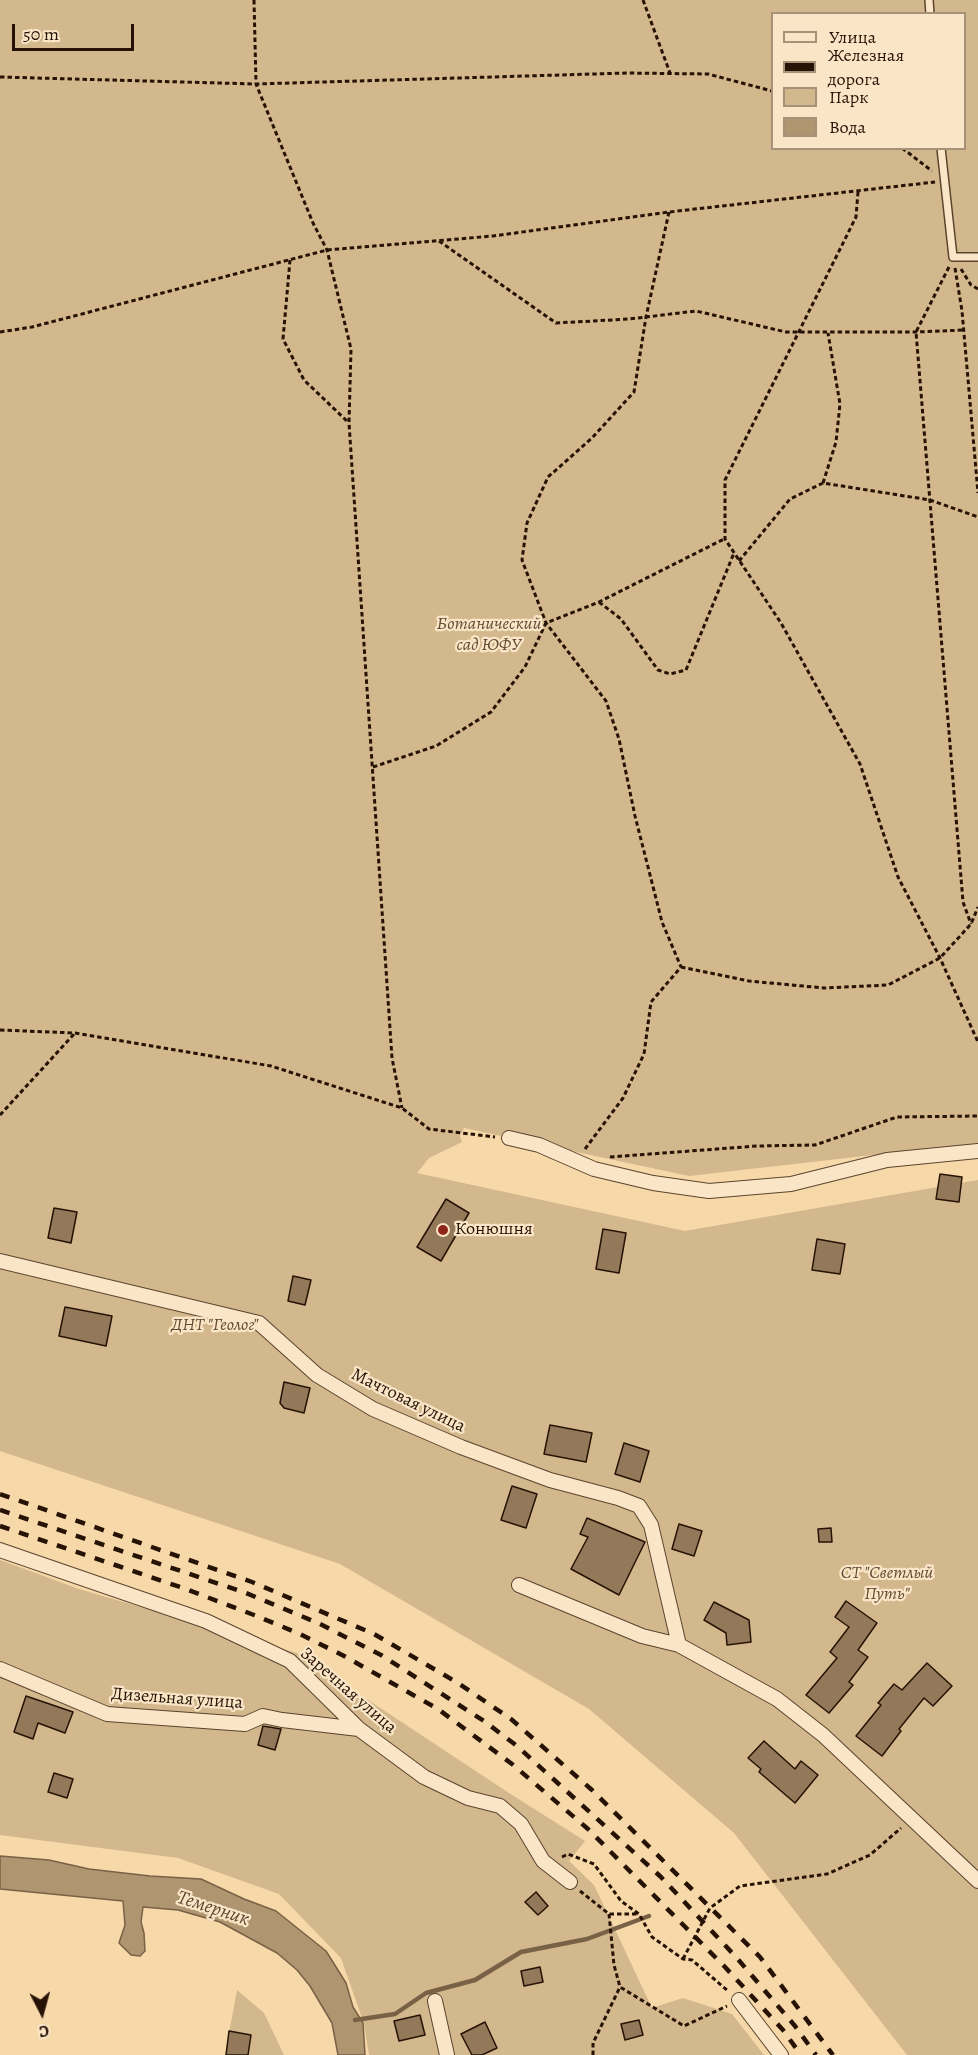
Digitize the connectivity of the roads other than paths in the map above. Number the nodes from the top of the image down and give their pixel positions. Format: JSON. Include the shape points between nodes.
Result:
{"nodes":[{"id":1,"x":940,"y":150,"type":"edge"},
{"id":2,"x":978,"y":257,"type":"edge"},
{"id":3,"x":509,"y":1138,"type":"road end"},
{"id":4,"x":978,"y":1151,"type":"edge"},
{"id":5,"x":0,"y":1261,"type":"edge"},
{"id":6,"x":0,"y":1550,"type":"edge"},
{"id":7,"x":519,"y":1585,"type":"dead end"},
{"id":8,"x":679,"y":1645,"type":"junction"},
{"id":9,"x":0,"y":1669,"type":"edge"},
{"id":10,"x":359,"y":1729,"type":"junction"},
{"id":11,"x":978,"y":1881,"type":"edge"},
{"id":12,"x":570,"y":1882,"type":"road end"},
{"id":13,"x":739,"y":2000,"type":"road end"},
{"id":14,"x":435,"y":2001,"type":"dead end"},
{"id":15,"x":447,"y":2055,"type":"edge"},
{"id":16,"x":781,"y":2055,"type":"edge"}],
"edges":[{"from":1,"to":2,"type":"lane","via":[[954,257]]},
{"from":3,"to":4,"type":"street","via":[[539,1145],[594,1169],[709,1191],[791,1185],[887,1160]]},
{"from":5,"to":8,"type":"street","name":"Мачтовая улица","via":[[259,1323],[317,1376],[373,1409],[550,1480],[639,1506],[651,1525]]},
{"from":6,"to":10,"type":"street","name":"Заречная улица","via":[[206,1621],[290,1661]]},
{"from":7,"to":8,"type":"street","via":[[642,1636]]},
{"from":8,"to":11,"type":"street","via":[[777,1699],[823,1735]]},
{"from":9,"to":10,"type":"street","name":"Дизельная улица","via":[[107,1714],[245,1724],[263,1716]]},
{"from":10,"to":12,"type":"street","name":"Заречная улица","via":[[424,1777],[468,1798],[500,1806],[521,1824],[546,1864]]},
{"from":13,"to":16,"type":"street"},
{"from":14,"to":15,"type":"street"}]}
